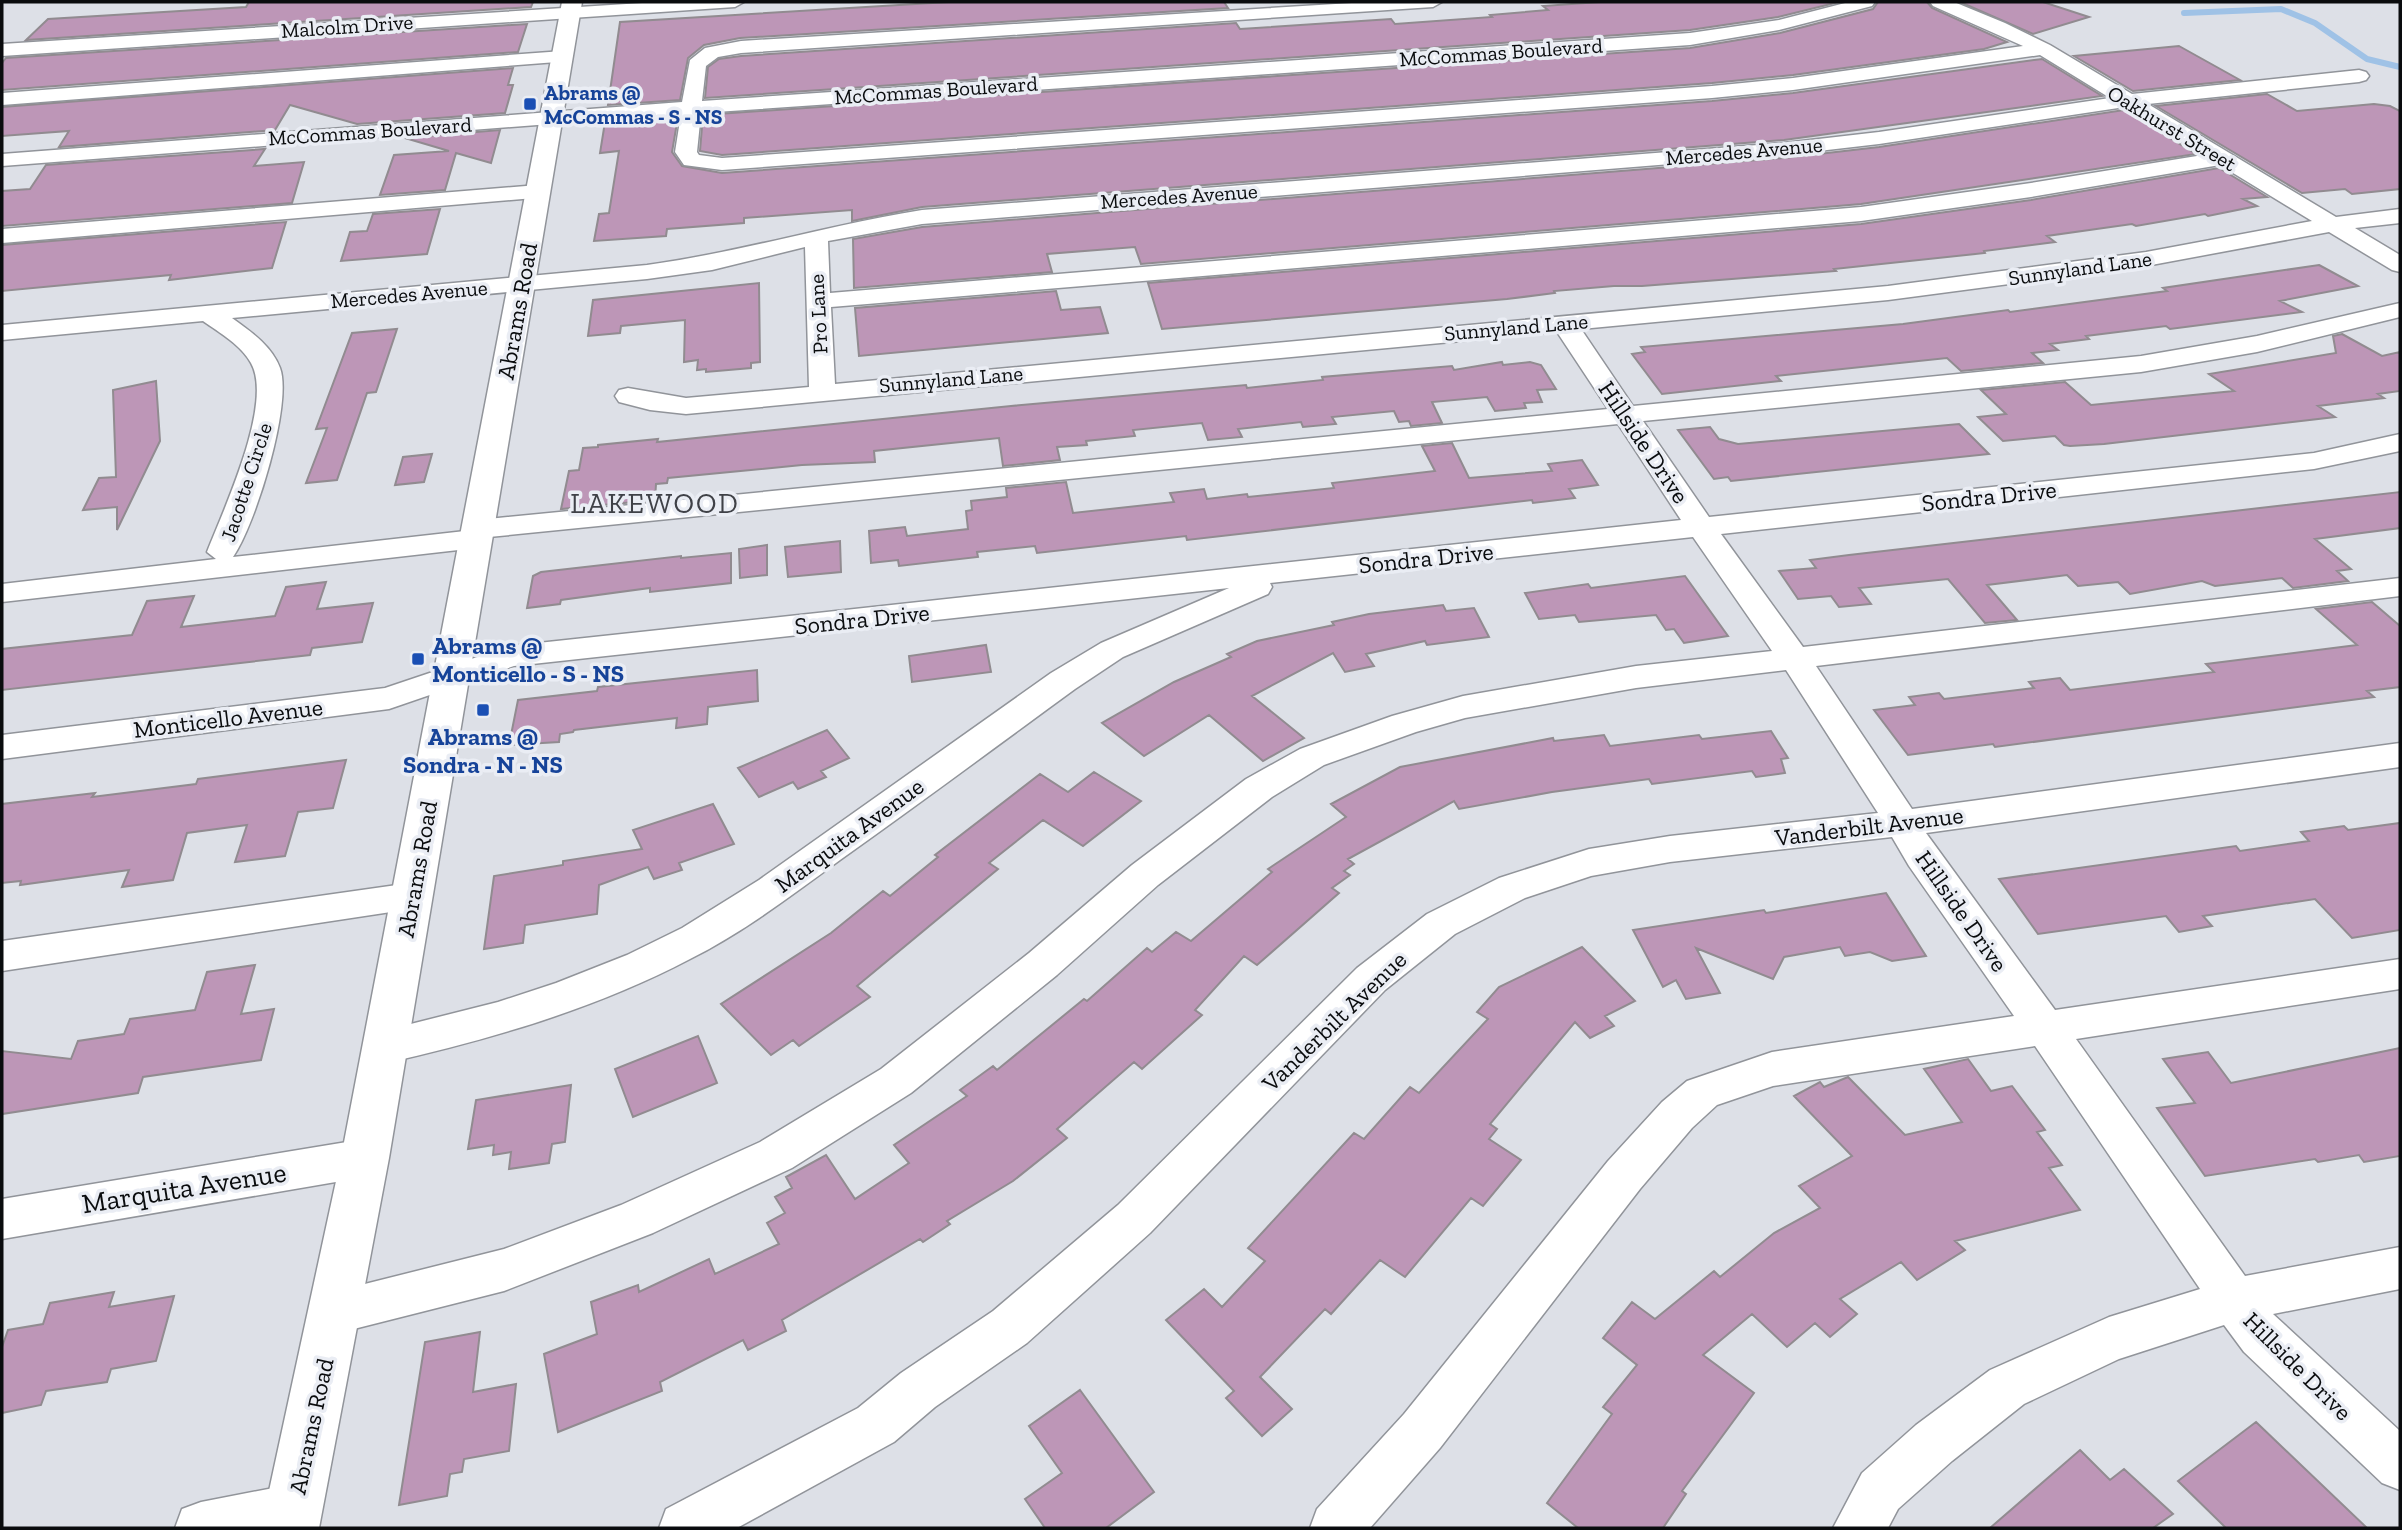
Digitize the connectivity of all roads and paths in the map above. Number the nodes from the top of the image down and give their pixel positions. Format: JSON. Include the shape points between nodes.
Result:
{"nodes":[{"id":1,"x":735,"y":2,"type":"edge"},
{"id":2,"x":1433,"y":2,"type":"edge"},
{"id":3,"x":1866,"y":2,"type":"edge"},
{"id":4,"x":1939,"y":2,"type":"edge"},
{"id":5,"x":571,"y":6,"type":"edge"},
{"id":6,"x":2,"y":50,"type":"edge"},
{"id":7,"x":2043,"y":50,"type":"junction"},
{"id":8,"x":563,"y":57,"type":"junction"},
{"id":9,"x":2359,"y":76,"type":"dead end"},
{"id":10,"x":2,"y":99,"type":"edge"},
{"id":11,"x":2127,"y":101,"type":"junction"},
{"id":12,"x":691,"y":107,"type":"junction"},
{"id":13,"x":551,"y":117,"type":"junction"},
{"id":14,"x":2223,"y":158,"type":"junction"},
{"id":15,"x":2,"y":160,"type":"edge"},
{"id":16,"x":538,"y":192,"type":"junction"},
{"id":17,"x":2400,"y":216,"type":"edge"},
{"id":18,"x":2333,"y":224,"type":"junction"},
{"id":19,"x":2,"y":236,"type":"edge"},
{"id":20,"x":816,"y":236,"type":"junction"},
{"id":21,"x":2400,"y":265,"type":"edge"},
{"id":22,"x":522,"y":284,"type":"junction"},
{"id":23,"x":817,"y":301,"type":"junction"},
{"id":24,"x":2400,"y":310,"type":"edge"},
{"id":25,"x":209,"y":313,"type":"junction"},
{"id":26,"x":1564,"y":323,"type":"junction"},
{"id":27,"x":2,"y":332,"type":"edge"},
{"id":28,"x":822,"y":391,"type":"junction"},
{"id":29,"x":628,"y":396,"type":"dead end"},
{"id":30,"x":1627,"y":416,"type":"junction"},
{"id":31,"x":2400,"y":442,"type":"edge"},
{"id":32,"x":1701,"y":528,"type":"junction"},
{"id":33,"x":477,"y":534,"type":"junction"},
{"id":34,"x":222,"y":552,"type":"dead end"},
{"id":35,"x":1289,"y":573,"type":"junction"},
{"id":36,"x":2400,"y":587,"type":"edge"},
{"id":37,"x":2,"y":593,"type":"edge"},
{"id":38,"x":1796,"y":659,"type":"junction"},
{"id":39,"x":452,"y":676,"type":"junction"},
{"id":40,"x":2,"y":747,"type":"edge"},
{"id":41,"x":2400,"y":755,"type":"edge"},
{"id":42,"x":1903,"y":823,"type":"junction"},
{"id":43,"x":411,"y":897,"type":"junction"},
{"id":44,"x":2,"y":956,"type":"edge"},
{"id":45,"x":2400,"y":974,"type":"edge"},
{"id":46,"x":2046,"y":1030,"type":"junction"},
{"id":47,"x":386,"y":1046,"type":"junction"},
{"id":48,"x":365,"y":1158,"type":"junction"},
{"id":49,"x":2,"y":1219,"type":"edge"},
{"id":50,"x":2400,"y":1268,"type":"edge"},
{"id":51,"x":2234,"y":1300,"type":"junction"},
{"id":52,"x":334,"y":1312,"type":"junction"},
{"id":53,"x":2400,"y":1465,"type":"edge"},
{"id":54,"x":292,"y":1519,"type":"edge"},
{"id":55,"x":201,"y":1528,"type":"edge"},
{"id":56,"x":685,"y":1528,"type":"edge"},
{"id":57,"x":1336,"y":1528,"type":"edge"},
{"id":58,"x":1859,"y":1528,"type":"edge"}],
"edges":[{"from":1,"to":5,"type":"street","name":"Malcolm Drive"},
{"from":2,"to":12,"type":"street","via":[[741,47],[712,52],[697,64]]},
{"from":3,"to":12,"type":"street","name":"McCommas Boulevard","via":[[1751,31],[1690,39]]},
{"from":4,"to":7,"type":"street","name":"Oakhurst Street"},
{"from":5,"to":6,"type":"street","name":"Malcolm Drive"},
{"from":5,"to":8,"type":"main road","name":"Abrams Road"},
{"from":7,"to":11,"type":"street","name":"Oakhurst Street"},
{"from":7,"to":12,"type":"street","via":[[1712,92],[722,164],[692,160],[686,152]]},
{"from":8,"to":10,"type":"street"},
{"from":8,"to":13,"type":"main road","name":"Abrams Road"},
{"from":9,"to":11,"type":"street","name":"Mercedes Avenue"},
{"from":11,"to":14,"type":"street","name":"Oakhurst Street"},
{"from":11,"to":20,"type":"street","name":"Mercedes Avenue","via":[[1809,146],[934,216]]},
{"from":12,"to":13,"type":"street","name":"McCommas Boulevard"},
{"from":13,"to":15,"type":"street","name":"McCommas Boulevard"},
{"from":13,"to":16,"type":"main road","name":"Abrams Road"},
{"from":14,"to":18,"type":"street","name":"Oakhurst Street"},
{"from":14,"to":23,"type":"street","via":[[1861,214]]},
{"from":16,"to":19,"type":"street"},
{"from":16,"to":22,"type":"main road","name":"Abrams Road"},
{"from":17,"to":18,"type":"street","name":"Sunnyland Lane"},
{"from":18,"to":21,"type":"street","name":"Oakhurst Street"},
{"from":18,"to":26,"type":"street","name":"Sunnyland Lane","via":[[2038,275]]},
{"from":20,"to":22,"type":"street","name":"Mercedes Avenue","via":[[712,263]]},
{"from":20,"to":23,"type":"street","name":"Pro Lane"},
{"from":22,"to":25,"type":"street","name":"Mercedes Avenue"},
{"from":22,"to":33,"type":"main road","name":"Abrams Road"},
{"from":23,"to":28,"type":"street","name":"Pro Lane"},
{"from":24,"to":30,"type":"street","via":[[2257,344],[2141,364]]},
{"from":25,"to":27,"type":"street","name":"Mercedes Avenue"},
{"from":25,"to":34,"type":"street","name":"Jacotte Circle","via":[[254,350],[267,366],[273,388],[265,432]]},
{"from":26,"to":28,"type":"street","name":"Sunnyland Lane"},
{"from":26,"to":30,"type":"street","name":"Hillside Drive"},
{"from":28,"to":29,"type":"street","name":"Sunnyland Lane","via":[[686,406]]},
{"from":30,"to":32,"type":"street","name":"Hillside Drive"},
{"from":30,"to":33,"type":"street"},
{"from":31,"to":32,"type":"street","name":"Sondra Drive","via":[[2314,461]]},
{"from":32,"to":35,"type":"street","name":"Sondra Drive"},
{"from":32,"to":38,"type":"street","name":"Hillside Drive"},
{"from":33,"to":37,"type":"street"},
{"from":33,"to":39,"type":"main road","name":"Abrams Road"},
{"from":35,"to":39,"type":"street","name":"Sondra Drive","via":[[510,656]]},
{"from":35,"to":47,"type":"street","name":"Marquita Avenue","via":[[1102,656],[748,908],[677,949],[549,1003],[484,1024]]},
{"from":36,"to":38,"type":"street"},
{"from":38,"to":42,"type":"street","name":"Hillside Drive"},
{"from":38,"to":52,"type":"street","via":[[1636,677],[1463,706],[1312,757],[1203,828],[896,1082],[776,1155],[637,1219],[504,1270]]},
{"from":39,"to":40,"type":"street","name":"Monticello Avenue","via":[[388,698]]},
{"from":39,"to":43,"type":"main road","name":"Abrams Road"},
{"from":41,"to":42,"type":"street","name":"Vanderbilt Avenue"},
{"from":42,"to":46,"type":"street","name":"Hillside Drive","via":[[1922,857]]},
{"from":42,"to":56,"type":"street","name":"Vanderbilt Avenue","via":[[1670,849],[1589,863],[1512,888],[1441,924],[1371,979],[1134,1219],[1010,1326],[876,1425]]},
{"from":43,"to":44,"type":"street"},
{"from":43,"to":47,"type":"main road","name":"Abrams Road"},
{"from":45,"to":46,"type":"street"},
{"from":46,"to":51,"type":"street","name":"Hillside Drive"},
{"from":46,"to":57,"type":"street","via":[[1772,1069],[1702,1093],[1624,1175],[1422,1432]]},
{"from":47,"to":48,"type":"main road","name":"Abrams Road"},
{"from":48,"to":49,"type":"street","name":"Marquita Avenue"},
{"from":48,"to":52,"type":"main road","name":"Abrams Road"},
{"from":50,"to":51,"type":"street"},
{"from":51,"to":53,"type":"street","name":"Hillside Drive","via":[[2261,1336]]},
{"from":51,"to":58,"type":"street","via":[[2109,1340],[2007,1387],[1880,1491]]},
{"from":52,"to":54,"type":"main road","name":"Abrams Road"},
{"from":54,"to":55,"type":"street"}]}
